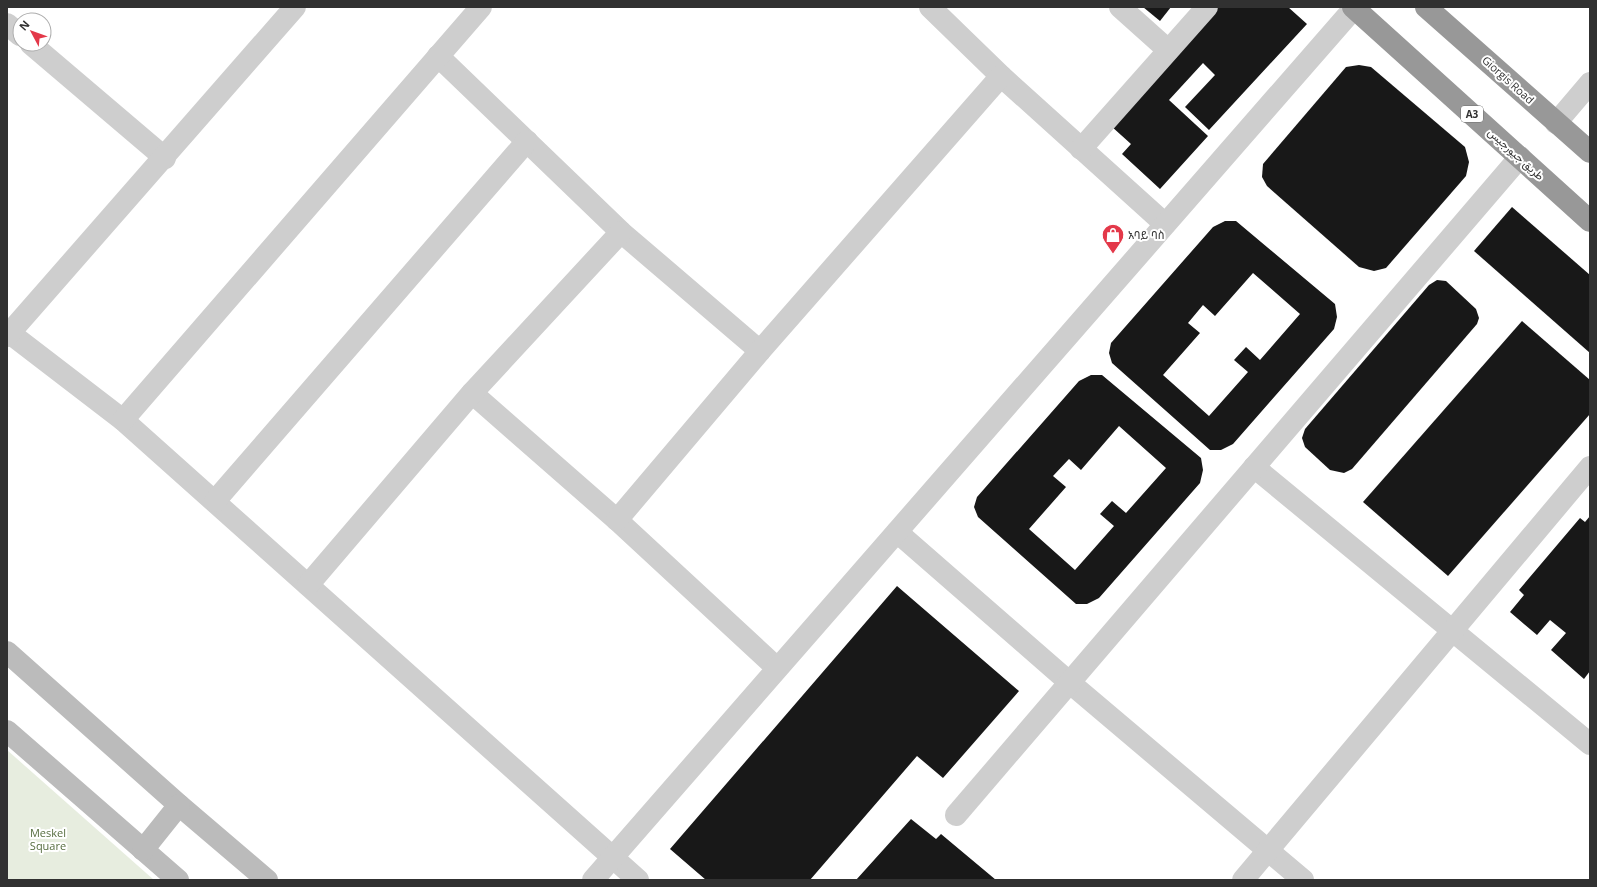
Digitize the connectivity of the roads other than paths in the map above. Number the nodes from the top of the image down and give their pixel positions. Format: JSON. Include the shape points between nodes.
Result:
{"nodes":[{"id":1,"x":294,"y":7,"type":"edge"},
{"id":2,"x":481,"y":7,"type":"edge"},
{"id":3,"x":930,"y":7,"type":"edge"},
{"id":4,"x":1120,"y":7,"type":"edge"},
{"id":5,"x":1206,"y":7,"type":"edge"},
{"id":6,"x":1354,"y":7,"type":"edge"},
{"id":7,"x":1426,"y":7,"type":"edge"},
{"id":8,"x":1168,"y":50,"type":"junction"},
{"id":9,"x":40,"y":52,"type":"edge"},
{"id":10,"x":438,"y":56,"type":"junction"},
{"id":11,"x":1001,"y":76,"type":"junction"},
{"id":12,"x":1590,"y":83,"type":"edge"},
{"id":13,"x":1556,"y":123,"type":"junction"},
{"id":14,"x":527,"y":141,"type":"junction"},
{"id":15,"x":1082,"y":149,"type":"junction"},
{"id":16,"x":1590,"y":152,"type":"edge"},
{"id":17,"x":1520,"y":157,"type":"junction"},
{"id":18,"x":165,"y":158,"type":"junction"},
{"id":19,"x":1590,"y":220,"type":"edge"},
{"id":20,"x":1165,"y":224,"type":"junction"},
{"id":21,"x":621,"y":232,"type":"junction"},
{"id":22,"x":8,"y":334,"type":"edge"},
{"id":23,"x":760,"y":351,"type":"junction"},
{"id":24,"x":472,"y":394,"type":"junction"},
{"id":25,"x":123,"y":420,"type":"junction"},
{"id":26,"x":1590,"y":467,"type":"edge"},
{"id":27,"x":1254,"y":468,"type":"junction"},
{"id":28,"x":215,"y":501,"type":"junction"},
{"id":29,"x":617,"y":520,"type":"junction"},
{"id":30,"x":896,"y":532,"type":"junction"},
{"id":31,"x":308,"y":585,"type":"junction"},
{"id":32,"x":1452,"y":631,"type":"junction"},
{"id":33,"x":7,"y":652,"type":"edge"},
{"id":34,"x":777,"y":668,"type":"junction"},
{"id":35,"x":1069,"y":682,"type":"junction"},
{"id":36,"x":7,"y":731,"type":"edge"},
{"id":37,"x":1590,"y":744,"type":"edge"},
{"id":38,"x":179,"y":806,"type":"junction"},
{"id":39,"x":956,"y":815,"type":"dead end"},
{"id":40,"x":143,"y":850,"type":"junction"},
{"id":41,"x":1268,"y":850,"type":"junction"},
{"id":42,"x":613,"y":858,"type":"junction"},
{"id":43,"x":178,"y":880,"type":"edge"},
{"id":44,"x":267,"y":880,"type":"edge"},
{"id":45,"x":594,"y":880,"type":"edge"},
{"id":46,"x":638,"y":880,"type":"edge"},
{"id":47,"x":1243,"y":880,"type":"edge"},
{"id":48,"x":1303,"y":880,"type":"edge"}],
"edges":[{"from":1,"to":18,"type":"street"},
{"from":2,"to":10,"type":"street"},
{"from":3,"to":11,"type":"street"},
{"from":4,"to":8,"type":"street"},
{"from":5,"to":8,"type":"street"},
{"from":6,"to":17,"type":"highway","name":"طريق جيورجيس","number":"A3"},
{"from":6,"to":20,"type":"street"},
{"from":7,"to":13,"type":"highway","name":"Giorgis Road"},
{"from":8,"to":15,"type":"street"},
{"from":9,"to":18,"type":"street"},
{"from":10,"to":14,"type":"street"},
{"from":10,"to":25,"type":"street"},
{"from":11,"to":15,"type":"street"},
{"from":11,"to":23,"type":"street"},
{"from":12,"to":13,"type":"street"},
{"from":13,"to":16,"type":"highway","name":"Giorgis Road"},
{"from":14,"to":21,"type":"street"},
{"from":14,"to":28,"type":"street"},
{"from":15,"to":20,"type":"street"},
{"from":17,"to":19,"type":"highway","name":"طريق جيورجيس","number":"A3"},
{"from":17,"to":27,"type":"street"},
{"from":18,"to":22,"type":"street"},
{"from":20,"to":30,"type":"street"},
{"from":21,"to":23,"type":"street"},
{"from":21,"to":24,"type":"street"},
{"from":22,"to":25,"type":"street"},
{"from":23,"to":29,"type":"street"},
{"from":24,"to":29,"type":"street"},
{"from":24,"to":31,"type":"street"},
{"from":25,"to":28,"type":"street"},
{"from":26,"to":32,"type":"street"},
{"from":27,"to":32,"type":"street"},
{"from":27,"to":35,"type":"street"},
{"from":28,"to":31,"type":"street"},
{"from":29,"to":34,"type":"street"},
{"from":30,"to":34,"type":"street"},
{"from":30,"to":35,"type":"street"},
{"from":31,"to":42,"type":"street"},
{"from":32,"to":37,"type":"street"},
{"from":32,"to":41,"type":"street"},
{"from":33,"to":38,"type":"street"},
{"from":34,"to":42,"type":"street"},
{"from":35,"to":39,"type":"street"},
{"from":35,"to":41,"type":"street"},
{"from":36,"to":40,"type":"street"},
{"from":38,"to":40,"type":"street"},
{"from":38,"to":44,"type":"street"},
{"from":40,"to":43,"type":"street"},
{"from":41,"to":47,"type":"street"},
{"from":41,"to":48,"type":"street"},
{"from":42,"to":45,"type":"street"},
{"from":42,"to":46,"type":"street"}]}
